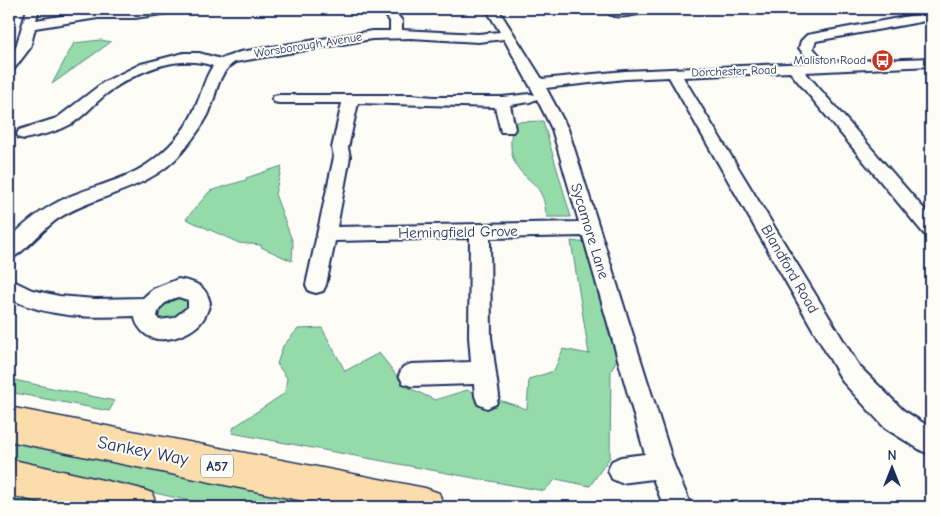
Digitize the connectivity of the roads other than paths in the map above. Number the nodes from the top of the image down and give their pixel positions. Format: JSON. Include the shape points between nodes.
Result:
{"nodes":[{"id":1,"x":33,"y":9,"type":"edge"},
{"id":2,"x":169,"y":9,"type":"edge"},
{"id":3,"x":387,"y":9,"type":"edge"},
{"id":4,"x":492,"y":9,"type":"edge"},
{"id":5,"x":643,"y":9,"type":"edge"},
{"id":6,"x":614,"y":14,"type":"edge"},
{"id":7,"x":917,"y":22,"type":"dead end"},
{"id":8,"x":27,"y":31,"type":"junction"},
{"id":9,"x":396,"y":34,"type":"junction"},
{"id":10,"x":508,"y":35,"type":"junction"},
{"id":11,"x":9,"y":40,"type":"edge"},
{"id":12,"x":931,"y":62,"type":"edge"},
{"id":13,"x":222,"y":64,"type":"junction"},
{"id":14,"x":9,"y":66,"type":"edge"},
{"id":15,"x":822,"y":67,"type":"junction"},
{"id":16,"x":794,"y":68,"type":"junction"},
{"id":17,"x":674,"y":73,"type":"junction"},
{"id":18,"x":534,"y":91,"type":"junction"},
{"id":19,"x":278,"y":99,"type":"dead end"},
{"id":20,"x":351,"y":99,"type":"junction"},
{"id":21,"x":502,"y":102,"type":"junction"},
{"id":22,"x":507,"y":129,"type":"dead end"},
{"id":23,"x":25,"y":134,"type":"dead end"},
{"id":24,"x":590,"y":229,"type":"junction"},
{"id":25,"x":931,"y":229,"type":"edge"},
{"id":26,"x":480,"y":232,"type":"junction"},
{"id":27,"x":326,"y":234,"type":"junction"},
{"id":28,"x":9,"y":251,"type":"edge"},
{"id":29,"x":316,"y":285,"type":"dead end"},
{"id":30,"x":9,"y":288,"type":"edge"},
{"id":31,"x":148,"y":307,"type":"dead end"},
{"id":32,"x":484,"y":373,"type":"junction"},
{"id":33,"x":411,"y":375,"type":"dead end"},
{"id":34,"x":488,"y":396,"type":"dead end"},
{"id":35,"x":9,"y":424,"type":"edge"},
{"id":36,"x":931,"y":442,"type":"edge"},
{"id":37,"x":661,"y":465,"type":"junction"},
{"id":38,"x":621,"y":470,"type":"dead end"},
{"id":39,"x":9,"y":477,"type":"edge"},
{"id":40,"x":676,"y":503,"type":"dead end"},
{"id":41,"x":138,"y":507,"type":"edge"},
{"id":42,"x":425,"y":507,"type":"edge"}],
"edges":[{"from":1,"to":8,"type":"street"},
{"from":2,"to":8,"type":"street","via":[[134,14],[98,14]]},
{"from":3,"to":9,"type":"street","via":[[396,21]]},
{"from":4,"to":10,"type":"street","name":"Sycamore Lane"},
{"from":5,"to":6,"type":"street"},
{"from":7,"to":15,"type":"street","via":[[812,38],[806,48]]},
{"from":8,"to":11,"type":"street"},
{"from":8,"to":14,"type":"street","via":[[23,48]]},
{"from":9,"to":10,"type":"street","name":"Worsborough Avenue","via":[[470,38]]},
{"from":9,"to":13,"type":"street","name":"Worsborough Avenue","via":[[352,37],[240,56]]},
{"from":10,"to":18,"type":"street","name":"Sycamore Lane"},
{"from":12,"to":15,"type":"street","name":"Dorchester Road"},
{"from":13,"to":23,"type":"street","via":[[188,58],[145,67],[102,91],[53,127]]},
{"from":13,"to":28,"type":"street","via":[[203,109],[167,159],[148,174],[62,208],[41,221]]},
{"from":15,"to":16,"type":"street","name":"Dorchester Road"},
{"from":16,"to":17,"type":"street","name":"Dorchester Road"},
{"from":16,"to":25,"type":"street"},
{"from":17,"to":18,"type":"street","name":"Dorchester Road","via":[[615,76]]},
{"from":17,"to":36,"type":"street","name":"Blandford Road","via":[[851,374],[894,419]]},
{"from":18,"to":21,"type":"street"},
{"from":18,"to":24,"type":"street","name":"Sycamore Lane","via":[[560,129]]},
{"from":19,"to":20,"type":"street"},
{"from":20,"to":21,"type":"street"},
{"from":20,"to":27,"type":"street"},
{"from":21,"to":22,"type":"street"},
{"from":24,"to":26,"type":"street","name":"Hemingfield Grove"},
{"from":24,"to":37,"type":"street","name":"Sycamore Lane"},
{"from":26,"to":27,"type":"street","name":"Hemingfield Grove"},
{"from":26,"to":32,"type":"street","via":[[480,337]]},
{"from":27,"to":29,"type":"street"},
{"from":30,"to":31,"type":"street","via":[[54,305]]},
{"from":32,"to":33,"type":"street"},
{"from":32,"to":34,"type":"street"},
{"from":35,"to":42,"type":"highway","name":"Sankey Way","number":"A57"},
{"from":37,"to":38,"type":"street"},
{"from":37,"to":40,"type":"street","name":"Sycamore Lane"},
{"from":39,"to":41,"type":"highway"}]}
